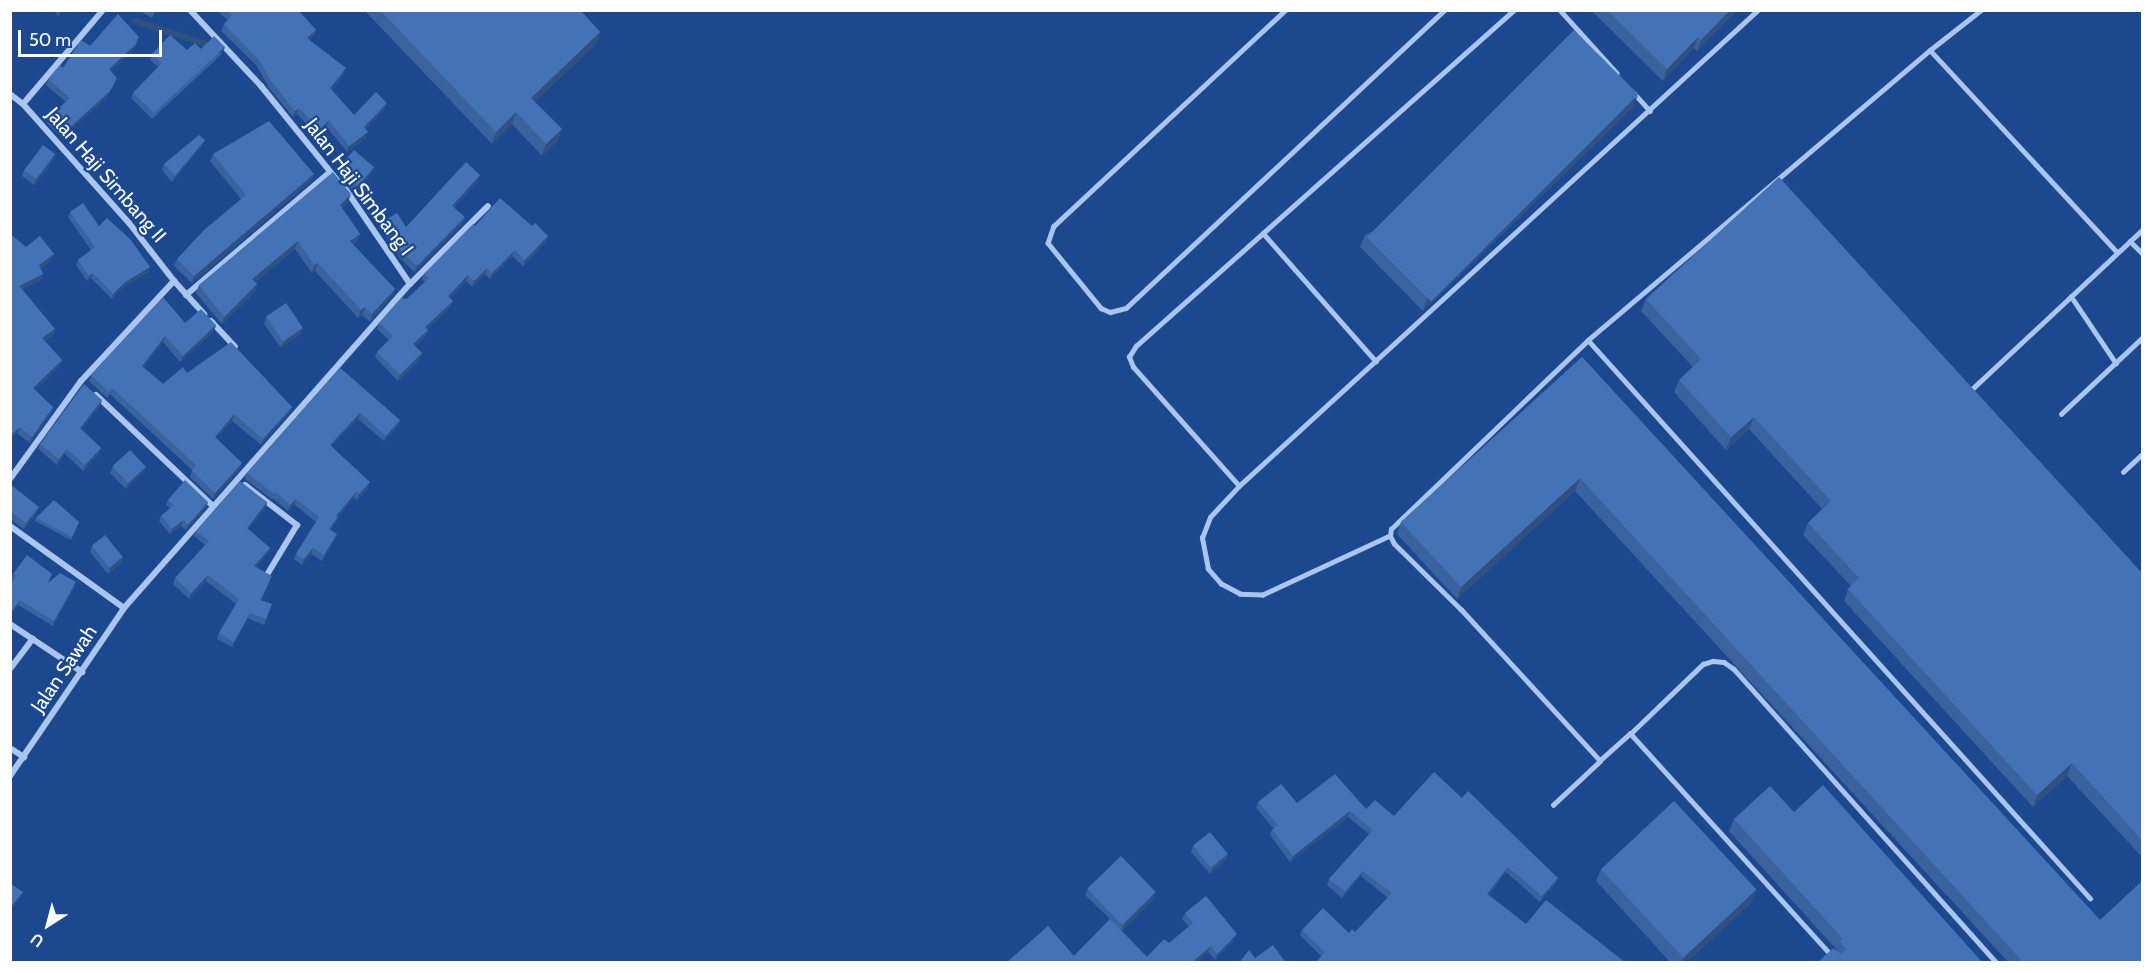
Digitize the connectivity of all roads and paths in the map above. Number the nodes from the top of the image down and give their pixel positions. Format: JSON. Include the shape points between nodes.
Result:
{"nodes":[{"id":1,"x":103,"y":10,"type":"edge"},
{"id":2,"x":190,"y":10,"type":"edge"},
{"id":3,"x":1286,"y":10,"type":"edge"},
{"id":4,"x":1444,"y":10,"type":"edge"},
{"id":5,"x":1514,"y":10,"type":"edge"},
{"id":6,"x":1560,"y":10,"type":"edge"},
{"id":7,"x":1758,"y":10,"type":"edge"},
{"id":8,"x":1981,"y":10,"type":"edge"},
{"id":9,"x":1930,"y":50,"type":"junction"},
{"id":10,"x":1620,"y":78,"type":"edge"},
{"id":11,"x":1628,"y":86,"type":"edge"},
{"id":12,"x":10,"y":94,"type":"edge"},
{"id":13,"x":23,"y":104,"type":"junction"},
{"id":14,"x":1650,"y":111,"type":"junction"},
{"id":15,"x":330,"y":172,"type":"junction"},
{"id":16,"x":488,"y":206,"type":"dead end"},
{"id":17,"x":2142,"y":230,"type":"edge"},
{"id":18,"x":1263,"y":233,"type":"junction"},
{"id":19,"x":2130,"y":241,"type":"junction"},
{"id":20,"x":2117,"y":252,"type":"junction"},
{"id":21,"x":2142,"y":253,"type":"edge"},
{"id":22,"x":174,"y":281,"type":"junction"},
{"id":23,"x":410,"y":285,"type":"junction"},
{"id":24,"x":186,"y":295,"type":"junction"},
{"id":25,"x":2071,"y":296,"type":"junction"},
{"id":26,"x":2142,"y":338,"type":"edge"},
{"id":27,"x":1588,"y":340,"type":"junction"},
{"id":28,"x":242,"y":354,"type":"edge"},
{"id":29,"x":1376,"y":361,"type":"junction"},
{"id":30,"x":2116,"y":363,"type":"junction"},
{"id":31,"x":81,"y":381,"type":"junction"},
{"id":32,"x":1968,"y":392,"type":"edge"},
{"id":33,"x":289,"y":404,"type":"edge"},
{"id":34,"x":296,"y":412,"type":"junction"},
{"id":35,"x":2061,"y":414,"type":"dead end"},
{"id":36,"x":2142,"y":454,"type":"edge"},
{"id":37,"x":2123,"y":472,"type":"dead end"},
{"id":38,"x":10,"y":479,"type":"edge"},
{"id":39,"x":237,"y":479,"type":"junction"},
{"id":40,"x":1239,"y":486,"type":"junction"},
{"id":41,"x":213,"y":506,"type":"junction"},
{"id":42,"x":10,"y":526,"type":"edge"},
{"id":43,"x":1390,"y":536,"type":"junction"},
{"id":44,"x":268,"y":573,"type":"edge"},
{"id":45,"x":124,"y":608,"type":"junction"},
{"id":46,"x":10,"y":624,"type":"edge"},
{"id":47,"x":33,"y":639,"type":"junction"},
{"id":48,"x":10,"y":669,"type":"edge"},
{"id":49,"x":82,"y":672,"type":"junction"},
{"id":50,"x":1630,"y":734,"type":"junction"},
{"id":51,"x":10,"y":748,"type":"edge"},
{"id":52,"x":24,"y":758,"type":"junction"},
{"id":53,"x":1600,"y":761,"type":"junction"},
{"id":54,"x":10,"y":776,"type":"edge"},
{"id":55,"x":1553,"y":805,"type":"dead end"},
{"id":56,"x":2090,"y":898,"type":"dead end"},
{"id":57,"x":1836,"y":963,"type":"edge"},
{"id":58,"x":1996,"y":963,"type":"edge"}],
"edges":[{"from":1,"to":13,"type":"street"},
{"from":2,"to":15,"type":"street","name":"Jalan Haji Simbang I","via":[[261,86]]},
{"from":3,"to":4,"type":"lane","via":[[1054,226],[1048,243],[1101,308],[1110,312],[1126,308]]},
{"from":5,"to":18,"type":"lane"},
{"from":6,"to":10,"type":"lane"},
{"from":7,"to":14,"type":"lane"},
{"from":8,"to":9,"type":"lane"},
{"from":9,"to":20,"type":"lane"},
{"from":9,"to":27,"type":"lane"},
{"from":11,"to":14,"type":"lane"},
{"from":12,"to":13,"type":"street","name":"Jalan Haji Simbang II"},
{"from":13,"to":22,"type":"street","name":"Jalan Haji Simbang II","via":[[129,223]]},
{"from":14,"to":29,"type":"lane"},
{"from":15,"to":23,"type":"street","name":"Jalan Haji Simbang I"},
{"from":15,"to":24,"type":"street"},
{"from":16,"to":23,"type":"street"},
{"from":17,"to":19,"type":"lane"},
{"from":18,"to":29,"type":"lane"},
{"from":18,"to":40,"type":"lane","via":[[1136,346],[1129,357],[1133,367]]},
{"from":19,"to":20,"type":"lane"},
{"from":19,"to":21,"type":"lane"},
{"from":20,"to":25,"type":"lane"},
{"from":22,"to":24,"type":"street","name":"Jalan Haji Simbang II"},
{"from":22,"to":31,"type":"street"},
{"from":23,"to":34,"type":"street","name":"Jalan Haji Simbang I"},
{"from":24,"to":28,"type":"street","name":"Jalan Haji Simbang II"},
{"from":25,"to":30,"type":"lane"},
{"from":25,"to":32,"type":"lane"},
{"from":26,"to":30,"type":"lane"},
{"from":27,"to":43,"type":"lane","via":[[1396,522]]},
{"from":27,"to":56,"type":"lane"},
{"from":29,"to":40,"type":"lane"},
{"from":30,"to":35,"type":"lane"},
{"from":31,"to":38,"type":"street"},
{"from":31,"to":41,"type":"street"},
{"from":33,"to":34,"type":"street"},
{"from":34,"to":39,"type":"street"},
{"from":36,"to":37,"type":"lane"},
{"from":39,"to":41,"type":"street"},
{"from":39,"to":44,"type":"street","via":[[297,525]]},
{"from":40,"to":43,"type":"lane","via":[[1210,517],[1202,538],[1208,569],[1221,584],[1240,594],[1263,595]]},
{"from":41,"to":45,"type":"street","name":"Jalan Sawah"},
{"from":42,"to":45,"type":"street"},
{"from":43,"to":53,"type":"lane"},
{"from":45,"to":49,"type":"street","name":"Jalan Sawah"},
{"from":46,"to":47,"type":"street"},
{"from":47,"to":48,"type":"street"},
{"from":47,"to":49,"type":"street"},
{"from":49,"to":52,"type":"street","name":"Jalan Sawah"},
{"from":50,"to":53,"type":"lane"},
{"from":50,"to":57,"type":"lane"},
{"from":50,"to":58,"type":"lane","via":[[1703,664],[1724,662]]},
{"from":51,"to":52,"type":"street"},
{"from":52,"to":54,"type":"street","name":"Jalan Sawah"},
{"from":53,"to":55,"type":"lane"}]}
